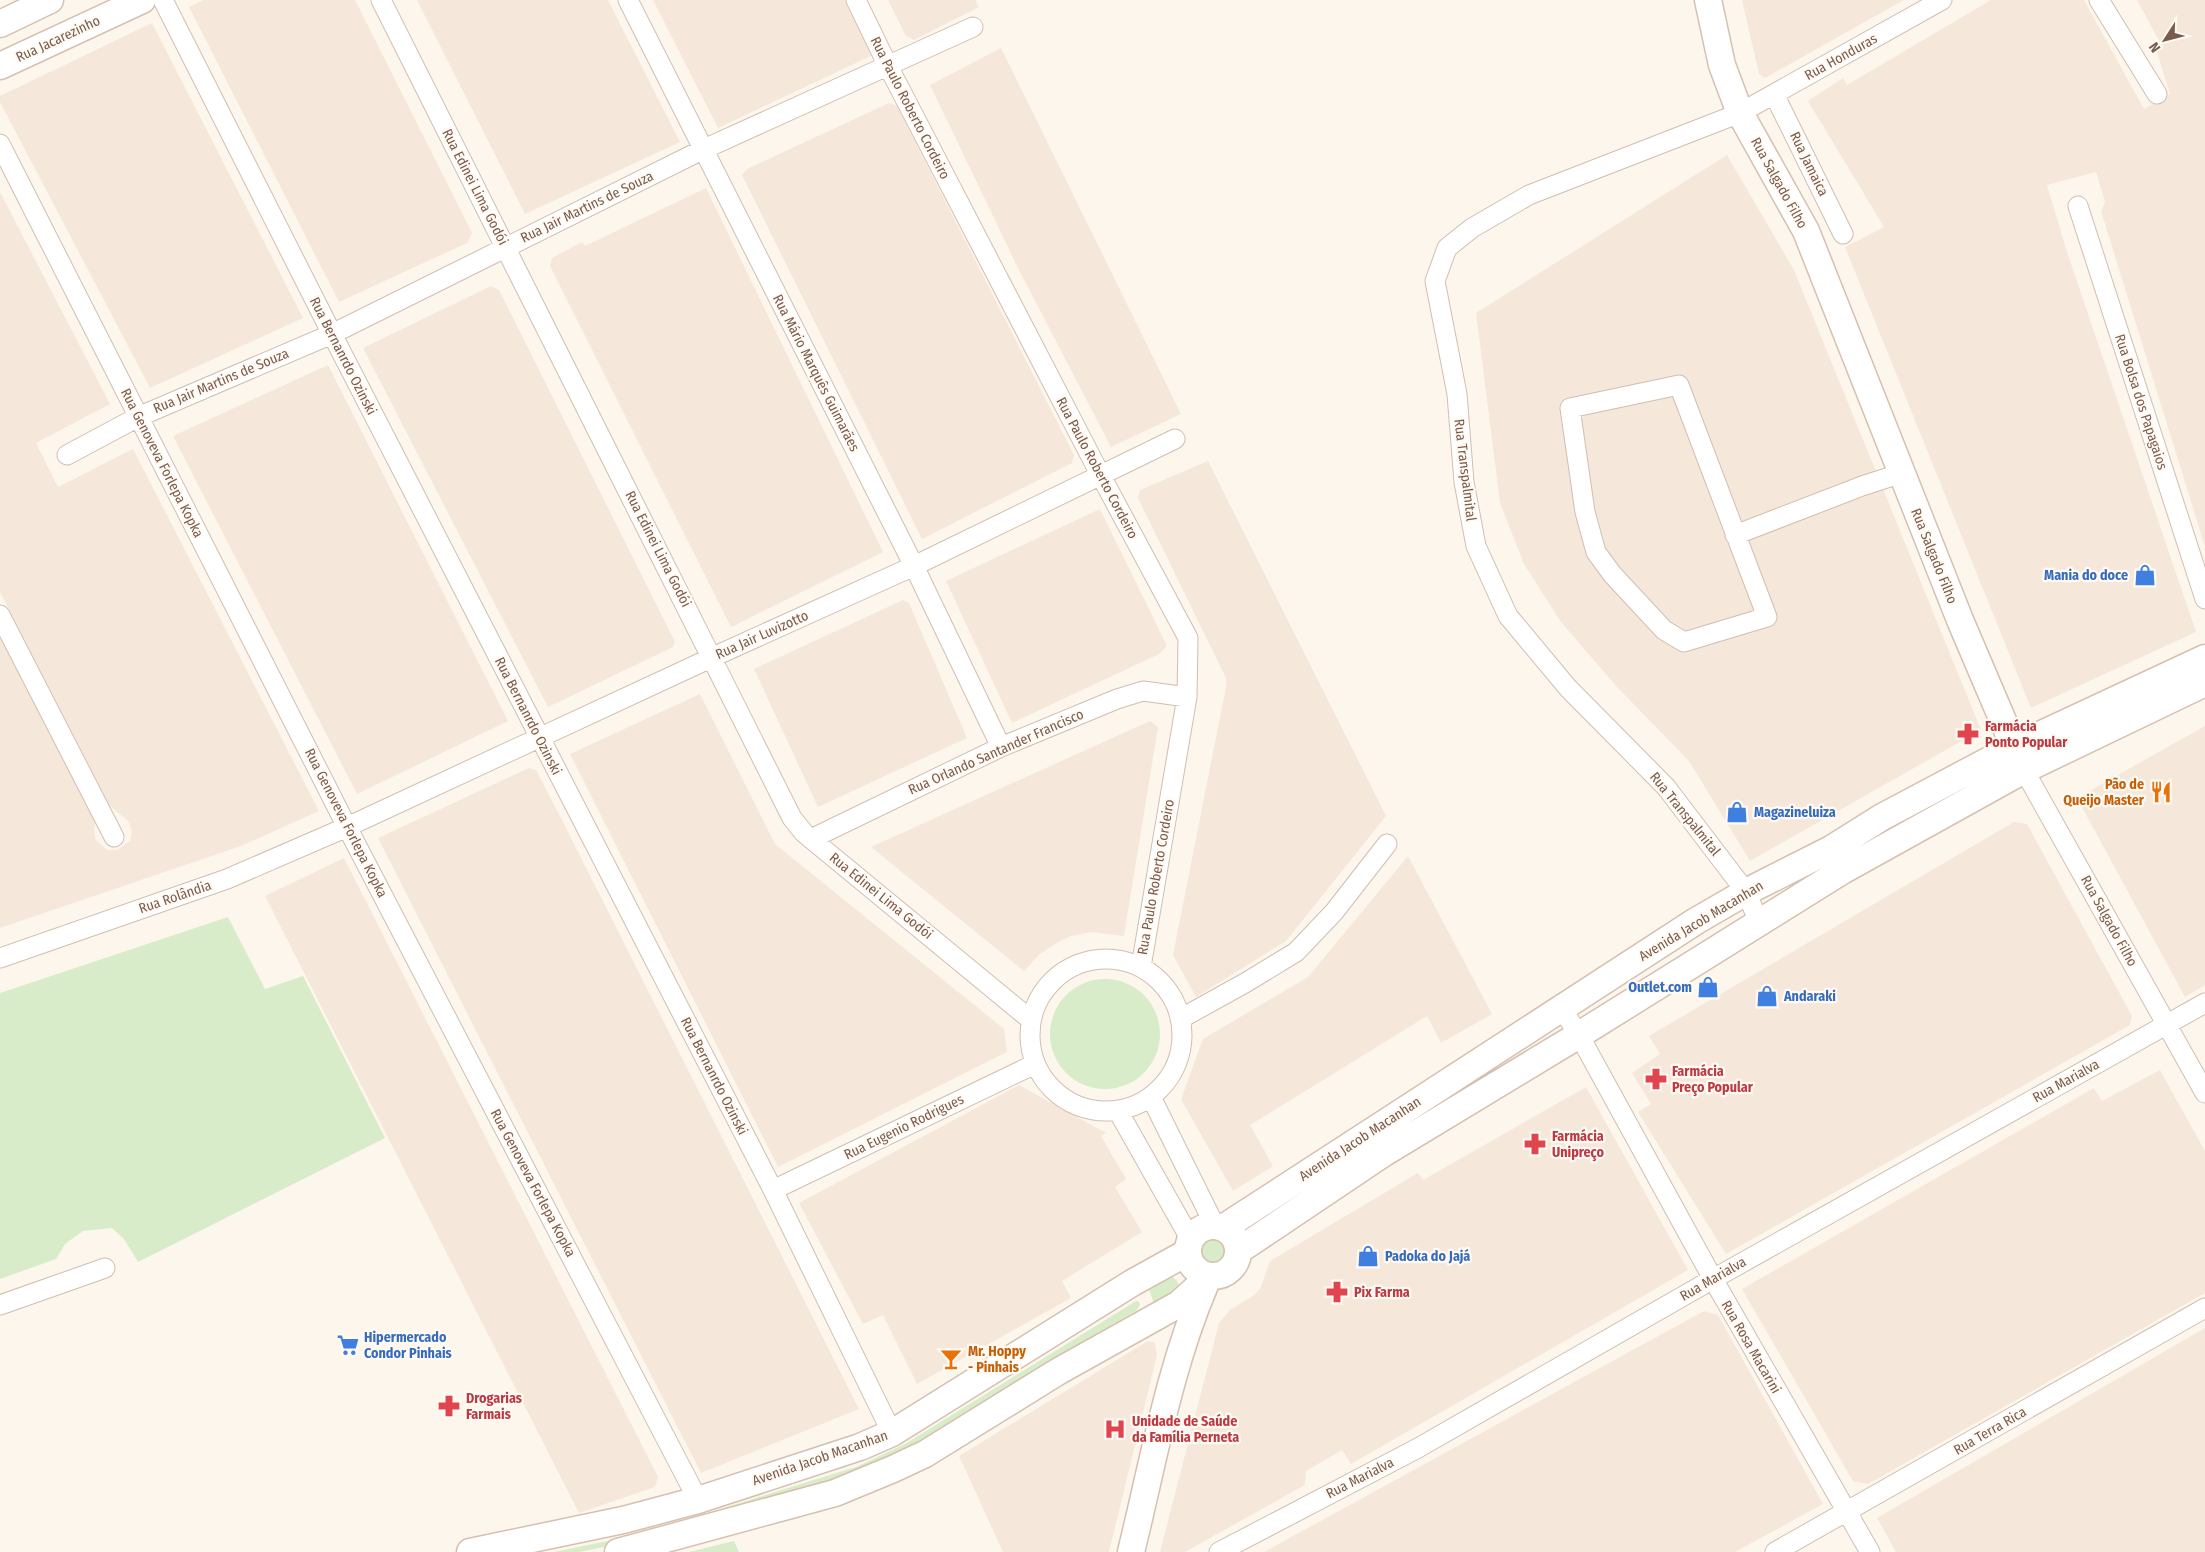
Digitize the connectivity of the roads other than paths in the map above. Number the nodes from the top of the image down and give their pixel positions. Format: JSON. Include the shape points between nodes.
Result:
{"nodes":[{"id":1,"x":50,"y":0,"type":"edge"},
{"id":2,"x":142,"y":0,"type":"edge"},
{"id":3,"x":163,"y":0,"type":"edge"},
{"id":4,"x":381,"y":0,"type":"edge"},
{"id":5,"x":628,"y":0,"type":"edge"},
{"id":6,"x":856,"y":0,"type":"edge"},
{"id":7,"x":1708,"y":0,"type":"edge"},
{"id":8,"x":1942,"y":0,"type":"edge"},
{"id":9,"x":2099,"y":0,"type":"edge"},
{"id":10,"x":0,"y":24,"type":"edge"},
{"id":11,"x":973,"y":27,"type":"dead end"},
{"id":12,"x":0,"y":66,"type":"edge"},
{"id":13,"x":888,"y":66,"type":"junction"},
{"id":14,"x":1774,"y":94,"type":"junction"},
{"id":15,"x":2157,"y":94,"type":"dead end"},
{"id":16,"x":1740,"y":113,"type":"junction"},
{"id":17,"x":0,"y":144,"type":"edge"},
{"id":18,"x":702,"y":150,"type":"junction"},
{"id":19,"x":2078,"y":206,"type":"dead end"},
{"id":20,"x":1843,"y":234,"type":"dead end"},
{"id":21,"x":506,"y":248,"type":"junction"},
{"id":22,"x":332,"y":334,"type":"junction"},
{"id":23,"x":138,"y":417,"type":"junction"},
{"id":24,"x":1175,"y":439,"type":"dead end"},
{"id":25,"x":67,"y":455,"type":"dead end"},
{"id":26,"x":1902,"y":474,"type":"junction"},
{"id":27,"x":1101,"y":476,"type":"junction"},
{"id":28,"x":1735,"y":535,"type":"junction"},
{"id":29,"x":914,"y":566,"type":"junction"},
{"id":30,"x":2205,"y":599,"type":"edge"},
{"id":31,"x":0,"y":615,"type":"edge"},
{"id":32,"x":712,"y":657,"type":"junction"},
{"id":33,"x":2205,"y":658,"type":"edge"},
{"id":34,"x":2205,"y":683,"type":"edge"},
{"id":35,"x":1187,"y":697,"type":"junction"},
{"id":36,"x":538,"y":737,"type":"junction"},
{"id":37,"x":1000,"y":747,"type":"junction"},
{"id":38,"x":2019,"y":758,"type":"junction"},
{"id":39,"x":347,"y":827,"type":"junction"},
{"id":40,"x":114,"y":837,"type":"dead end"},
{"id":41,"x":811,"y":839,"type":"junction"},
{"id":42,"x":1387,"y":844,"type":"dead end"},
{"id":43,"x":1746,"y":892,"type":"junction"},
{"id":44,"x":1759,"y":922,"type":"junction"},
{"id":45,"x":0,"y":958,"type":"edge"},
{"id":46,"x":1141,"y":967,"type":"junction"},
{"id":47,"x":2205,"y":1003,"type":"edge"},
{"id":48,"x":1562,"y":1009,"type":"junction"},
{"id":49,"x":1180,"y":1019,"type":"junction"},
{"id":50,"x":1031,"y":1020,"type":"junction"},
{"id":51,"x":2167,"y":1024,"type":"junction"},
{"id":52,"x":1579,"y":1035,"type":"junction"},
{"id":53,"x":1035,"y":1064,"type":"junction"},
{"id":54,"x":2205,"y":1093,"type":"edge"},
{"id":55,"x":1151,"y":1097,"type":"junction"},
{"id":56,"x":1118,"y":1111,"type":"junction"},
{"id":57,"x":773,"y":1190,"type":"junction"},
{"id":58,"x":1219,"y":1227,"type":"junction"},
{"id":59,"x":1190,"y":1246,"type":"junction"},
{"id":60,"x":1238,"y":1251,"type":"junction"},
{"id":61,"x":105,"y":1268,"type":"dead end"},
{"id":62,"x":1210,"y":1276,"type":"junction"},
{"id":63,"x":1713,"y":1279,"type":"junction"},
{"id":64,"x":1132,"y":1283,"type":"junction"},
{"id":65,"x":0,"y":1305,"type":"edge"},
{"id":66,"x":2205,"y":1308,"type":"edge"},
{"id":67,"x":1150,"y":1318,"type":"junction"},
{"id":68,"x":892,"y":1433,"type":"junction"},
{"id":69,"x":698,"y":1500,"type":"junction"},
{"id":70,"x":1847,"y":1512,"type":"junction"},
{"id":71,"x":470,"y":1552,"type":"edge"},
{"id":72,"x":618,"y":1552,"type":"edge"},
{"id":73,"x":1131,"y":1552,"type":"edge"},
{"id":74,"x":1219,"y":1552,"type":"edge"},
{"id":75,"x":1776,"y":1552,"type":"edge"},
{"id":76,"x":1870,"y":1552,"type":"edge"}],
"edges":[{"from":1,"to":10,"type":"main road"},
{"from":2,"to":12,"type":"main road","name":"Rua Jacarezinho"},
{"from":3,"to":22,"type":"street","name":"Rua Bernanrdo Ozinski"},
{"from":4,"to":21,"type":"street","name":"Rua Edinei Lima Godói"},
{"from":5,"to":18,"type":"street","name":"Rua Mário Marquês Guimarães"},
{"from":6,"to":13,"type":"street","name":"Rua Paulo Roberto Cordeiro"},
{"from":7,"to":16,"type":"main road","name":"Rua Salgado Filho","via":[[1722,65]]},
{"from":8,"to":14,"type":"street","name":"Rua Honduras"},
{"from":9,"to":15,"type":"street"},
{"from":11,"to":13,"type":"street","name":"Rua Jair Martins de Souza"},
{"from":13,"to":18,"type":"street","name":"Rua Jair Martins de Souza"},
{"from":13,"to":27,"type":"street","name":"Rua Paulo Roberto Cordeiro"},
{"from":14,"to":16,"type":"street","name":"Rua Honduras"},
{"from":14,"to":20,"type":"street","name":"Rua Jamaica"},
{"from":16,"to":26,"type":"main road","name":"Rua Salgado Filho","via":[[1806,231]]},
{"from":16,"to":43,"type":"street","name":"Rua Transpalmital","via":[[1529,195],[1472,228],[1447,248],[1435,281],[1456,394],[1464,482],[1476,546],[1508,616],[1568,688],[1666,787]]},
{"from":17,"to":23,"type":"street","name":"Rua Genoveva Forlepa Kopka"},
{"from":18,"to":21,"type":"street","name":"Rua Jair Martins de Souza"},
{"from":18,"to":29,"type":"street","name":"Rua Mário Marquês Guimarães"},
{"from":19,"to":30,"type":"street","name":"Rua Bolsa dos Papagaios"},
{"from":21,"to":22,"type":"street","name":"Rua Jair Martins de Souza"},
{"from":21,"to":32,"type":"street","name":"Rua Edinei Lima Godói"},
{"from":22,"to":23,"type":"street","name":"Rua Jair Martins de Souza"},
{"from":22,"to":36,"type":"street","name":"Rua Bernanrdo Ozinski"},
{"from":23,"to":25,"type":"street","name":"Rua Jair Martins de Souza"},
{"from":23,"to":39,"type":"street","name":"Rua Genoveva Forlepa Kopka"},
{"from":24,"to":27,"type":"street","name":"Rua Jair Luvizotto"},
{"from":26,"to":28,"type":"street"},
{"from":26,"to":38,"type":"main road","name":"Rua Salgado Filho"},
{"from":27,"to":29,"type":"street","name":"Rua Jair Luvizotto"},
{"from":27,"to":35,"type":"street","name":"Rua Paulo Roberto Cordeiro","via":[[1188,638]]},
{"from":28,"to":28,"type":"street","via":[[1679,385],[1570,408],[1585,512],[1596,552],[1664,630],[1684,642],[1767,617]]},
{"from":29,"to":32,"type":"street","name":"Rua Jair Luvizotto"},
{"from":29,"to":37,"type":"street","name":"Rua Mário Marquês Guimarães"},
{"from":31,"to":40,"type":"street"},
{"from":32,"to":36,"type":"street","name":"Rua Jair Luvizotto"},
{"from":32,"to":41,"type":"street","name":"Rua Edinei Lima Godói","via":[[792,818]]},
{"from":33,"to":38,"type":"main road","name":"Avenida Jacob Macanhan"},
{"from":34,"to":38,"type":"main road","name":"Avenida Jacob Macanhan"},
{"from":35,"to":37,"type":"street","name":"Rua Orlando Santander Francisco","via":[[1143,691]]},
{"from":35,"to":46,"type":"street","name":"Rua Paulo Roberto Cordeiro"},
{"from":36,"to":39,"type":"street","name":"Rua Jair Luvizotto"},
{"from":36,"to":57,"type":"street","name":"Rua Bernanrdo Ozinski"},
{"from":37,"to":41,"type":"street","name":"Rua Orlando Santander Francisco"},
{"from":38,"to":43,"type":"main road","name":"Avenida Jacob Macanhan","via":[[1882,817],[1831,849]]},
{"from":38,"to":44,"type":"main road","name":"Avenida Jacob Macanhan"},
{"from":38,"to":51,"type":"street","name":"Rua Salgado Filho"},
{"from":39,"to":45,"type":"street","name":"Rua Rolândia","via":[[227,879]]},
{"from":39,"to":69,"type":"street","name":"Rua Genoveva Forlepa Kopka"},
{"from":41,"to":50,"type":"street","name":"Rua Edinei Lima Godói"},
{"from":42,"to":49,"type":"street","via":[[1334,912],[1296,952],[1246,984]]},
{"from":43,"to":44,"type":"street","name":"Rua Transpalmital"},
{"from":43,"to":48,"type":"main road","name":"Avenida Jacob Macanhan"},
{"from":44,"to":52,"type":"main road","name":"Avenida Jacob Macanhan"},
{"from":46,"to":49,"type":"street","via":[[1168,991]]},
{"from":46,"to":50,"type":"street","via":[[1105,959],[1072,967],[1045,988]]},
{"from":47,"to":51,"type":"street","name":"Rua Marialva"},
{"from":48,"to":52,"type":"street","name":"Rua Rosa Macarini"},
{"from":48,"to":58,"type":"main road","name":"Avenida Jacob Macanhan"},
{"from":49,"to":55,"type":"street","via":[[1182,1041],[1178,1062],[1167,1082]]},
{"from":50,"to":53,"type":"street","via":[[1030,1042]]},
{"from":51,"to":54,"type":"street","name":"Rua Salgado Filho"},
{"from":51,"to":63,"type":"street","name":"Rua Marialva"},
{"from":52,"to":60,"type":"main road","name":"Avenida Jacob Macanhan","via":[[1384,1153]]},
{"from":52,"to":63,"type":"street","name":"Rua Rosa Macarini"},
{"from":53,"to":56,"type":"street","via":[[1051,1088],[1068,1102],[1090,1110]]},
{"from":53,"to":57,"type":"street","name":"Rua Eugenio Rodrigues"},
{"from":55,"to":56,"type":"street"},
{"from":55,"to":58,"type":"street"},
{"from":56,"to":59,"type":"street"},
{"from":57,"to":68,"type":"street","name":"Rua Bernanrdo Ozinski"},
{"from":58,"to":59,"type":"main road","via":[[1201,1229]]},
{"from":58,"to":60,"type":"main road","via":[[1234,1237]]},
{"from":59,"to":62,"type":"main road","via":[[1195,1268]]},
{"from":59,"to":64,"type":"main road","name":"Avenida Jacob Macanhan"},
{"from":60,"to":62,"type":"main road","via":[[1230,1270]]},
{"from":61,"to":65,"type":"street"},
{"from":62,"to":67,"type":"main road","via":[[1179,1304]]},
{"from":62,"to":73,"type":"main road","via":[[1180,1355]]},
{"from":63,"to":70,"type":"street","name":"Rua Rosa Macarini"},
{"from":63,"to":74,"type":"street","name":"Rua Marialva","via":[[1418,1448]]},
{"from":64,"to":67,"type":"main road","via":[[1147,1301]]},
{"from":64,"to":68,"type":"main road","name":"Avenida Jacob Macanhan"},
{"from":66,"to":70,"type":"street","name":"Rua Terra Rica"},
{"from":67,"to":72,"type":"main road","via":[[925,1454],[892,1469],[835,1493]]},
{"from":68,"to":69,"type":"main road","name":"Avenida Jacob Macanhan","via":[[860,1447]]},
{"from":69,"to":71,"type":"main road","name":"Avenida Jacob Macanhan","via":[[622,1520]]},
{"from":70,"to":75,"type":"street","name":"Rua Terra Rica"},
{"from":70,"to":76,"type":"street","name":"Rua Rosa Macarini"}]}
